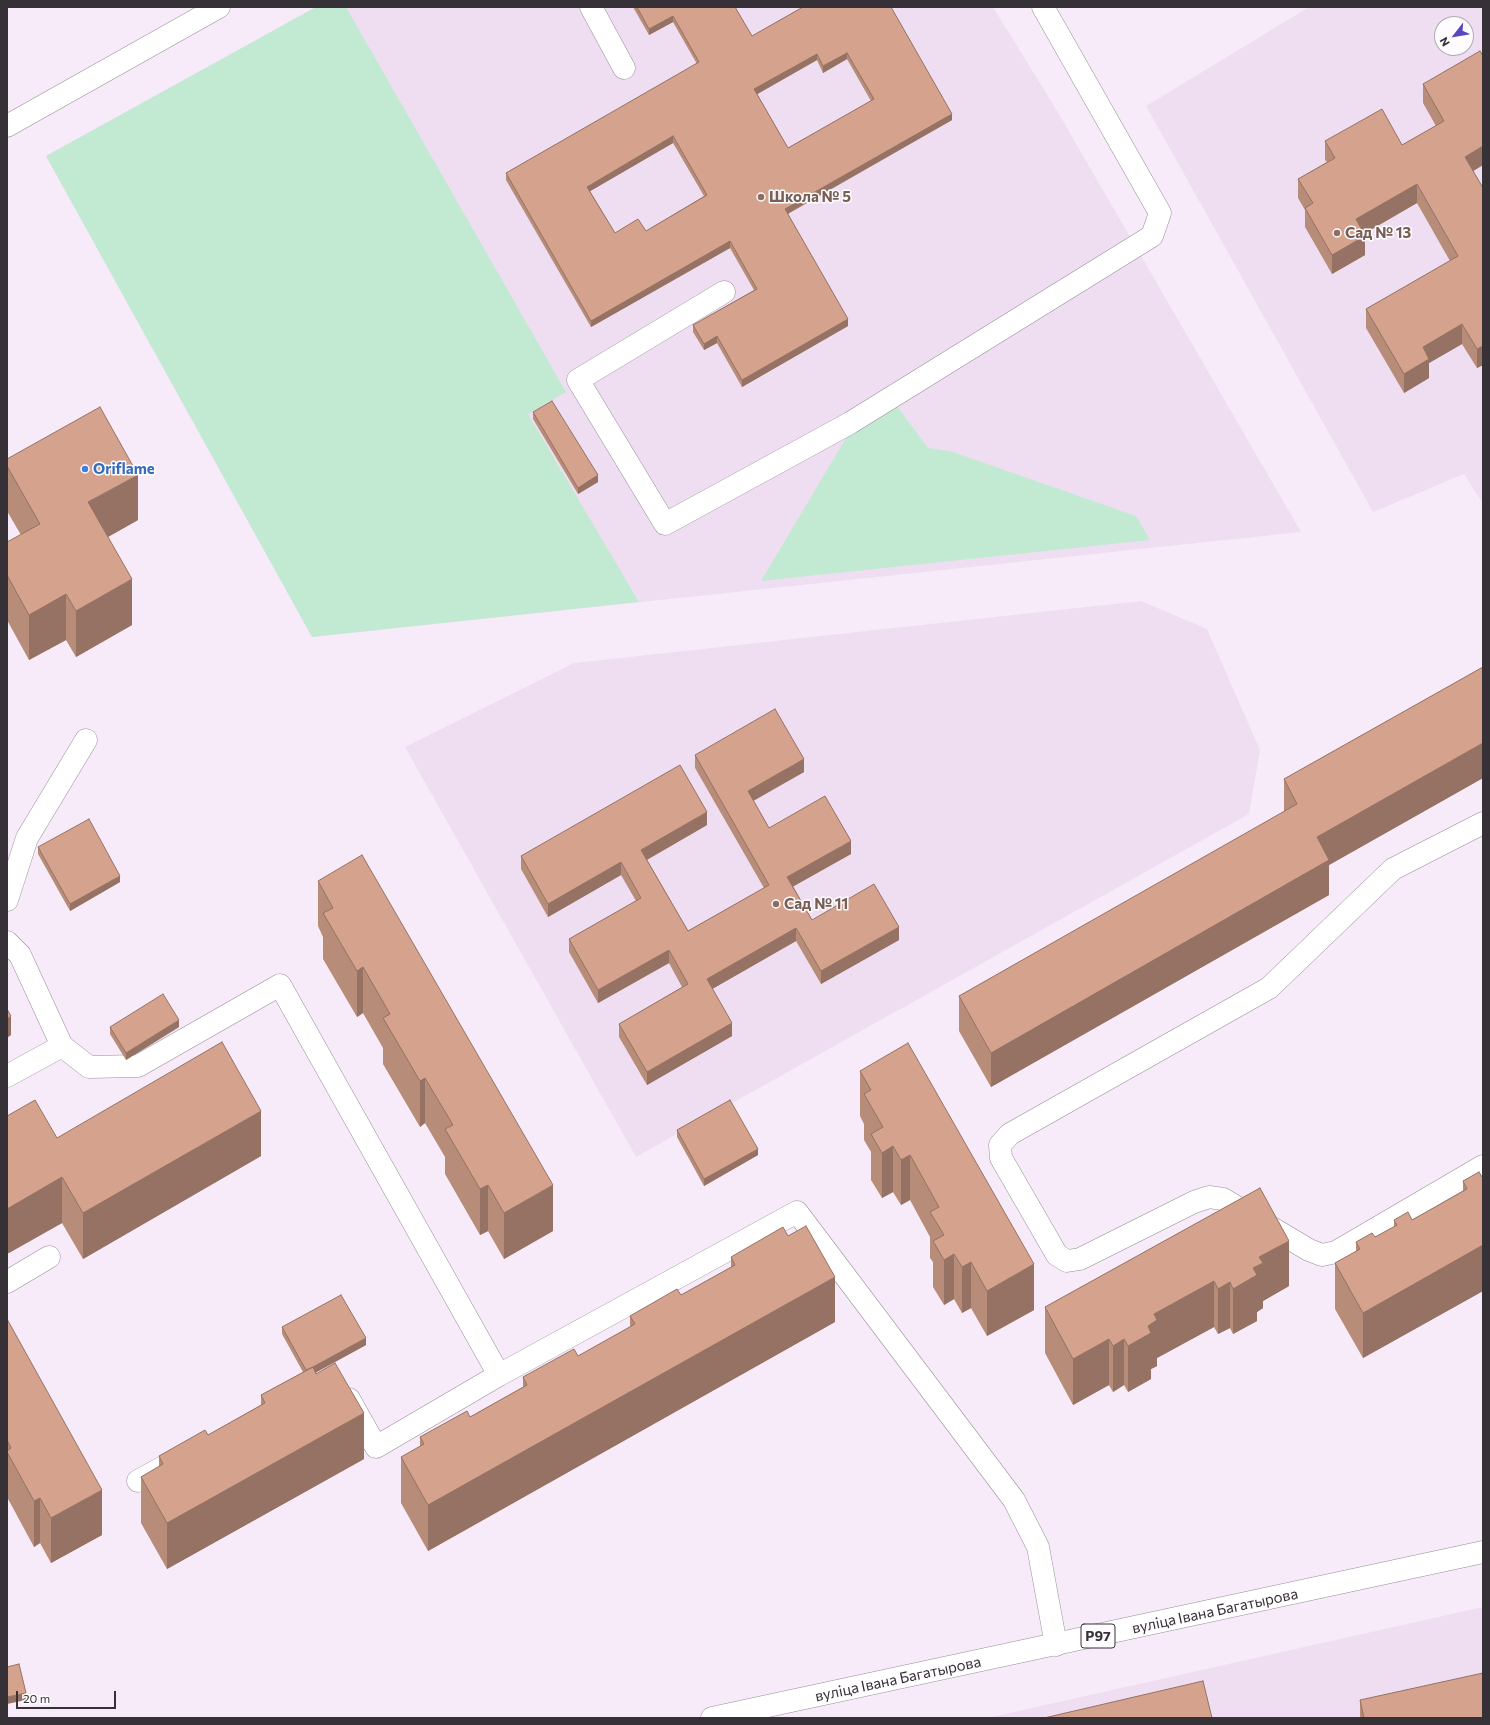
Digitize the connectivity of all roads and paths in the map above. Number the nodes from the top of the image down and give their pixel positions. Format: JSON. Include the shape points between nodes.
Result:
{"nodes":[{"id":1,"x":219,"y":7,"type":"edge"},
{"id":2,"x":591,"y":7,"type":"edge"},
{"id":3,"x":1043,"y":7,"type":"edge"},
{"id":4,"x":624,"y":68,"type":"dead end"},
{"id":5,"x":7,"y":126,"type":"edge"},
{"id":6,"x":724,"y":292,"type":"dead end"},
{"id":7,"x":86,"y":740,"type":"dead end"},
{"id":8,"x":1483,"y":823,"type":"edge"},
{"id":9,"x":7,"y":900,"type":"edge"},
{"id":10,"x":7,"y":942,"type":"edge"},
{"id":11,"x":62,"y":1046,"type":"junction"},
{"id":12,"x":7,"y":1076,"type":"edge"},
{"id":13,"x":1483,"y":1166,"type":"edge"},
{"id":14,"x":49,"y":1258,"type":"dead end"},
{"id":15,"x":7,"y":1282,"type":"edge"},
{"id":16,"x":499,"y":1376,"type":"junction"},
{"id":17,"x":340,"y":1385,"type":"edge"},
{"id":18,"x":187,"y":1454,"type":"edge"},
{"id":19,"x":138,"y":1481,"type":"dead end"},
{"id":20,"x":1483,"y":1552,"type":"edge"},
{"id":21,"x":1056,"y":1645,"type":"junction"},
{"id":22,"x":712,"y":1718,"type":"edge"}],
"edges":[{"from":1,"to":5,"type":"main road"},
{"from":2,"to":4,"type":"main road"},
{"from":3,"to":6,"type":"main road","via":[[1160,213],[1152,236],[850,423],[665,524],[578,380]]},
{"from":7,"to":9,"type":"main road","via":[[27,838]]},
{"from":8,"to":13,"type":"main road","via":[[1393,869],[1269,988],[1010,1134],[1000,1145],[1001,1158],[1057,1254],[1067,1261],[1080,1259],[1209,1197],[1222,1199],[1309,1250],[1322,1255],[1336,1252]]},
{"from":10,"to":11,"type":"main road","via":[[20,955]]},
{"from":11,"to":12,"type":"main road"},
{"from":11,"to":16,"type":"main road","via":[[89,1067],[138,1066],[280,985]]},
{"from":14,"to":15,"type":"main road"},
{"from":16,"to":17,"type":"main road","via":[[376,1447]]},
{"from":16,"to":21,"type":"main road","via":[[797,1212],[1014,1500],[1038,1547]]},
{"from":18,"to":19,"type":"main road"},
{"from":20,"to":21,"type":"main road","name":"вуліца Івана Багатырова","number":"Р97"},
{"from":21,"to":22,"type":"main road","name":"вуліца Івана Багатырова","number":"Р97"}]}
